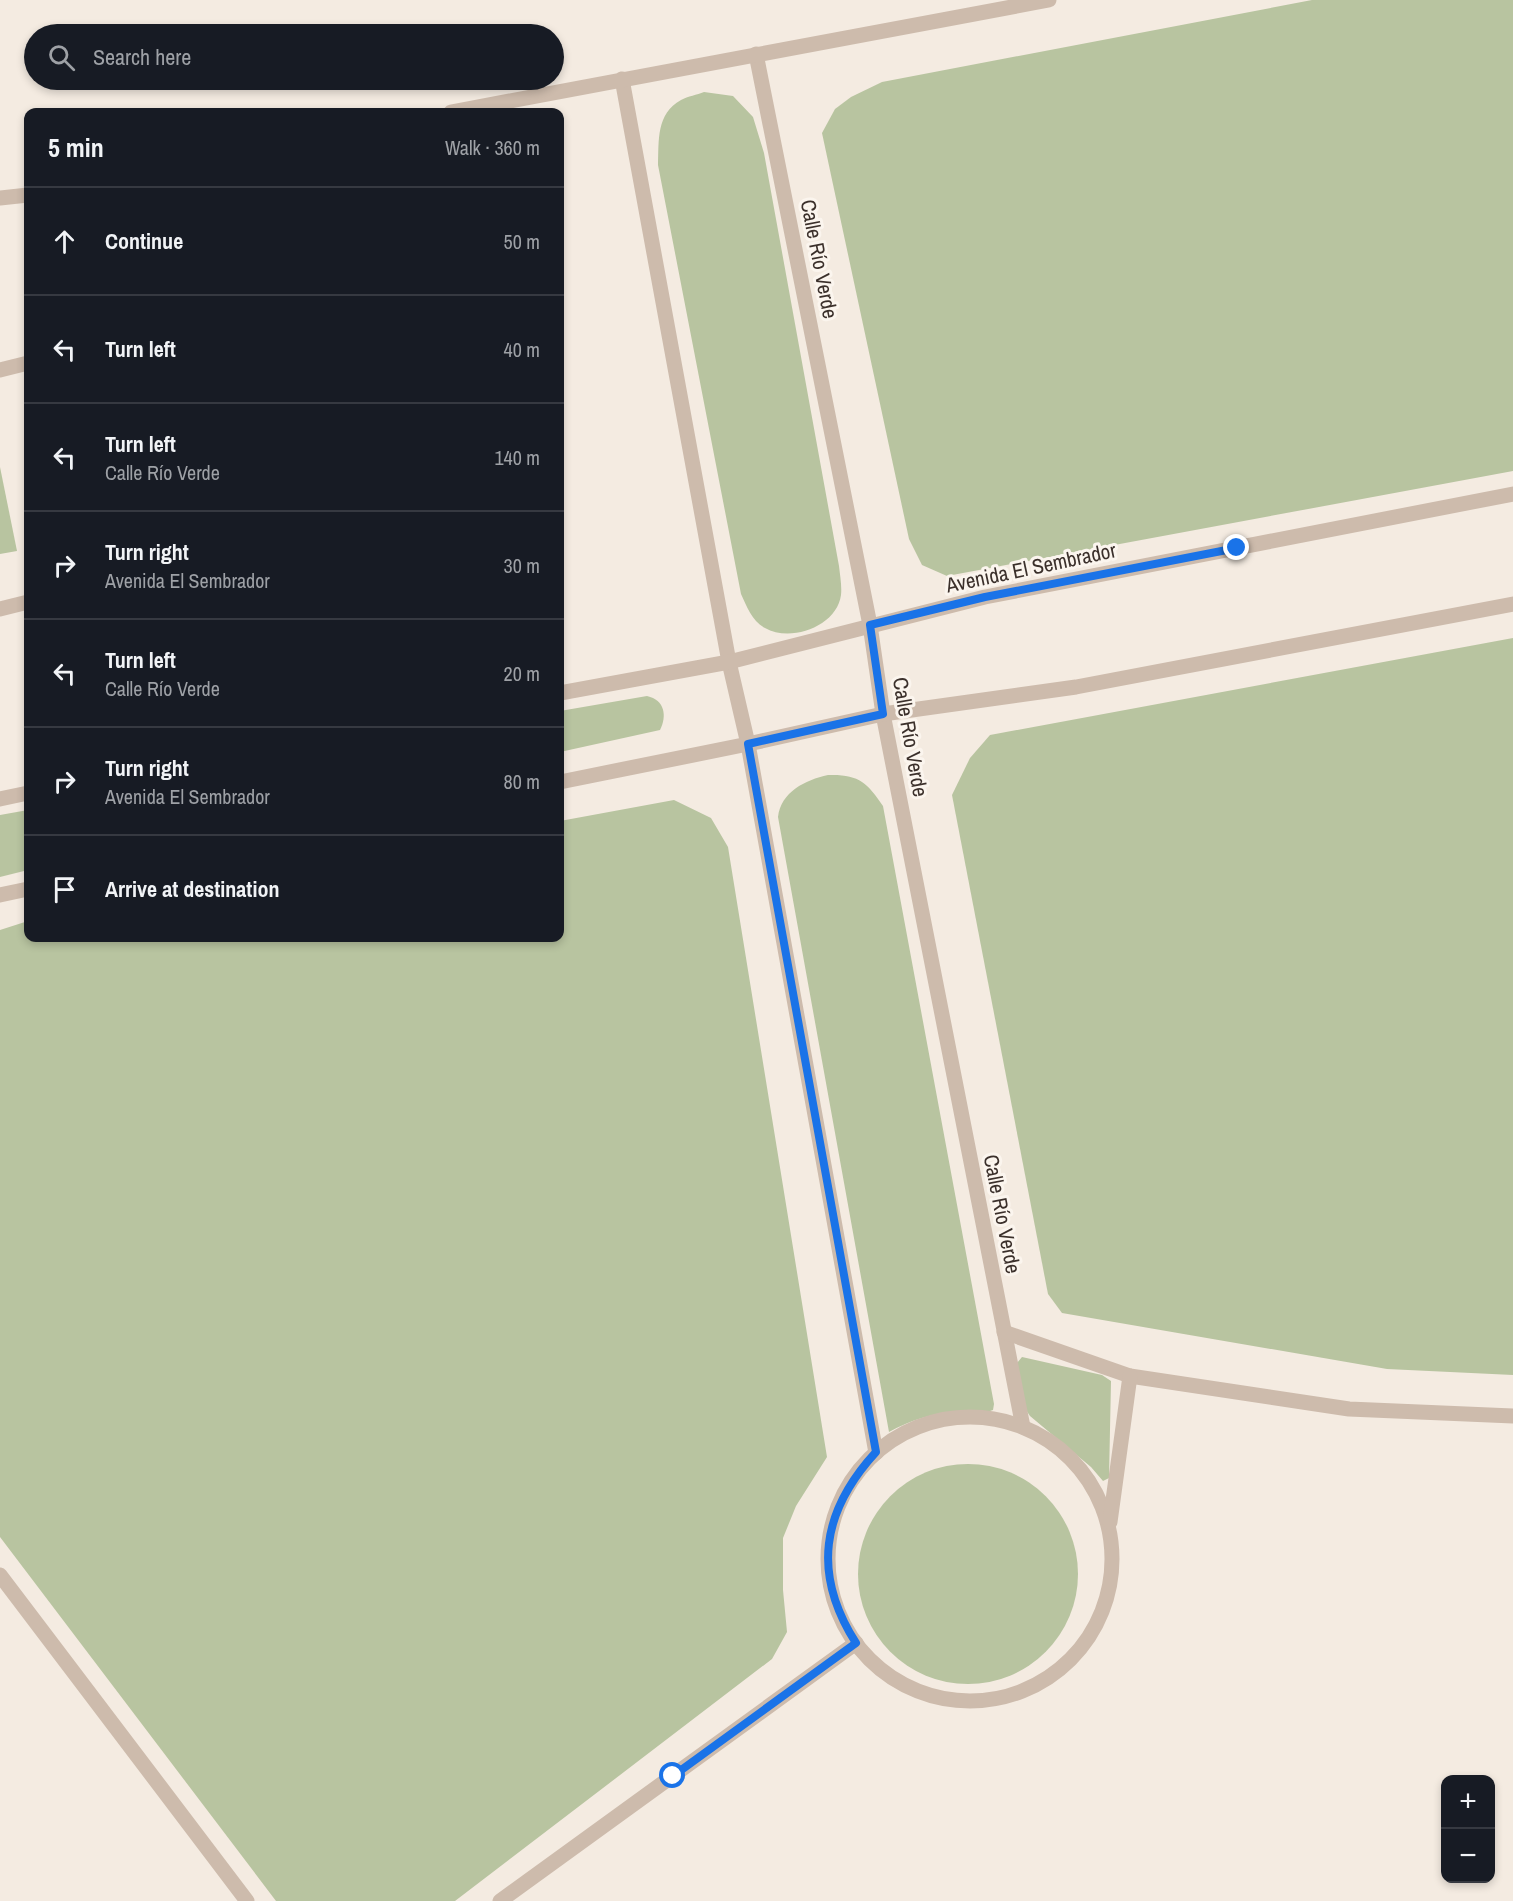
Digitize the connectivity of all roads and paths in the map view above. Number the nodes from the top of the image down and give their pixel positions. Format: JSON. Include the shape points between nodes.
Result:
{"nodes":[{"id":1,"x":1049,"y":0,"type":"edge"},
{"id":2,"x":756,"y":54,"type":"junction"},
{"id":3,"x":622,"y":79,"type":"junction"},
{"id":4,"x":472,"y":108,"type":"edge"},
{"id":5,"x":24,"y":195,"type":"edge"},
{"id":6,"x":0,"y":198,"type":"edge"},
{"id":7,"x":24,"y":364,"type":"edge"},
{"id":8,"x":0,"y":370,"type":"edge"},
{"id":9,"x":1513,"y":494,"type":"edge"},
{"id":10,"x":24,"y":603,"type":"edge"},
{"id":11,"x":1513,"y":604,"type":"edge"},
{"id":12,"x":0,"y":609,"type":"edge"},
{"id":13,"x":870,"y":625,"type":"junction"},
{"id":14,"x":729,"y":662,"type":"junction"},
{"id":15,"x":564,"y":692,"type":"edge"},
{"id":16,"x":883,"y":714,"type":"junction"},
{"id":17,"x":748,"y":744,"type":"junction"},
{"id":18,"x":564,"y":782,"type":"edge"},
{"id":19,"x":24,"y":794,"type":"edge"},
{"id":20,"x":0,"y":799,"type":"edge"},
{"id":21,"x":24,"y":890,"type":"edge"},
{"id":22,"x":0,"y":895,"type":"edge"},
{"id":23,"x":1004,"y":1332,"type":"junction"},
{"id":24,"x":1130,"y":1376,"type":"junction"},
{"id":25,"x":1513,"y":1416,"type":"edge"},
{"id":26,"x":1023,"y":1427,"type":"junction"},
{"id":27,"x":876,"y":1452,"type":"junction"},
{"id":28,"x":1109,"y":1528,"type":"junction"},
{"id":29,"x":0,"y":1575,"type":"edge"},
{"id":30,"x":856,"y":1643,"type":"junction"},
{"id":31,"x":247,"y":1901,"type":"edge"},
{"id":32,"x":500,"y":1901,"type":"edge"}],
"edges":[{"from":1,"to":2,"type":"street"},
{"from":2,"to":3,"type":"street"},
{"from":2,"to":13,"type":"street","name":"Calle Río Verde"},
{"from":3,"to":4,"type":"street"},
{"from":3,"to":14,"type":"street"},
{"from":5,"to":6,"type":"street"},
{"from":7,"to":8,"type":"street"},
{"from":9,"to":13,"type":"street","name":"Avenida El Sembrador","via":[[985,597]]},
{"from":10,"to":12,"type":"street"},
{"from":11,"to":16,"type":"street","via":[[1076,687]]},
{"from":13,"to":14,"type":"street","name":"Avenida El Sembrador"},
{"from":13,"to":16,"type":"street","name":"Calle Río Verde"},
{"from":14,"to":15,"type":"street","name":"Avenida El Sembrador"},
{"from":14,"to":17,"type":"street"},
{"from":16,"to":17,"type":"street"},
{"from":16,"to":23,"type":"street","name":"Calle Río Verde"},
{"from":17,"to":18,"type":"street"},
{"from":17,"to":27,"type":"street"},
{"from":19,"to":20,"type":"street"},
{"from":21,"to":22,"type":"street"},
{"from":23,"to":24,"type":"street"},
{"from":23,"to":26,"type":"street","name":"Calle Río Verde"},
{"from":24,"to":25,"type":"street","via":[[1349,1409]]},
{"from":24,"to":28,"type":"street"},
{"from":26,"to":27,"type":"street","via":[[972,1417],[946,1419],[897,1437]]},
{"from":26,"to":28,"type":"street","via":[[1047,1439],[1085,1475]]},
{"from":27,"to":30,"type":"street","via":[[844,1494],[829,1544],[833,1596]]},
{"from":28,"to":30,"type":"street","via":[[1112,1575],[1097,1625],[1066,1666],[1021,1693],[969,1702],[918,1692],[873,1663]]},
{"from":29,"to":31,"type":"street"},
{"from":30,"to":32,"type":"street"}]}
